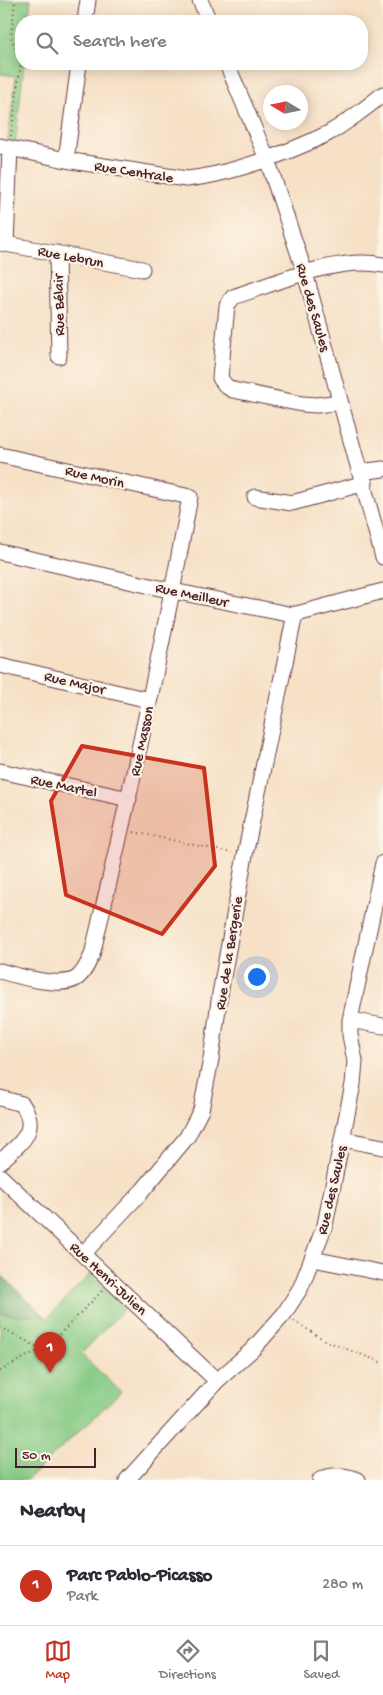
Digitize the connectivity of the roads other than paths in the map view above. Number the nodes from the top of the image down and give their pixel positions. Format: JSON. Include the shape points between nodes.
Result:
{"nodes":[{"id":1,"x":88,"y":0,"type":"edge"},
{"id":2,"x":200,"y":0,"type":"edge"},
{"id":3,"x":86,"y":15,"type":"edge"},
{"id":4,"x":206,"y":15,"type":"edge"},
{"id":5,"x":79,"y":70,"type":"edge"},
{"id":6,"x":229,"y":70,"type":"edge"},
{"id":7,"x":383,"y":94,"type":"edge"},
{"id":8,"x":5,"y":147,"type":"edge"},
{"id":9,"x":266,"y":159,"type":"junction"},
{"id":10,"x":66,"y":160,"type":"junction"},
{"id":11,"x":3,"y":243,"type":"edge"},
{"id":12,"x":57,"y":253,"type":"junction"},
{"id":13,"x":383,"y":265,"type":"edge"},
{"id":14,"x":142,"y":269,"type":"dead end"},
{"id":15,"x":305,"y":273,"type":"junction"},
{"id":16,"x":59,"y":356,"type":"dead end"},
{"id":17,"x":340,"y":402,"type":"junction"},
{"id":18,"x":0,"y":455,"type":"edge"},
{"id":19,"x":383,"y":469,"type":"edge"},
{"id":20,"x":363,"y":480,"type":"junction"},
{"id":21,"x":255,"y":497,"type":"dead end"},
{"id":22,"x":190,"y":498,"type":"joint"},
{"id":23,"x":0,"y":552,"type":"edge"},
{"id":24,"x":383,"y":557,"type":"edge"},
{"id":25,"x":173,"y":591,"type":"junction"},
{"id":26,"x":383,"y":591,"type":"edge"},
{"id":27,"x":295,"y":614,"type":"junction"},
{"id":28,"x":0,"y":664,"type":"edge"},
{"id":29,"x":149,"y":700,"type":"junction"},
{"id":30,"x":0,"y":771,"type":"edge"},
{"id":31,"x":129,"y":799,"type":"junction"},
{"id":32,"x":383,"y":863,"type":"edge"},
{"id":33,"x":0,"y":971,"type":"edge"},
{"id":34,"x":350,"y":1020,"type":"junction"},
{"id":35,"x":383,"y":1026,"type":"edge"},
{"id":36,"x":0,"y":1098,"type":"edge"},
{"id":37,"x":342,"y":1139,"type":"junction"},
{"id":38,"x":383,"y":1147,"type":"edge"},
{"id":39,"x":0,"y":1162,"type":"edge"},
{"id":40,"x":0,"y":1176,"type":"edge"},
{"id":41,"x":83,"y":1254,"type":"junction"},
{"id":42,"x":313,"y":1259,"type":"junction"},
{"id":43,"x":383,"y":1273,"type":"edge"},
{"id":44,"x":217,"y":1381,"type":"junction"},
{"id":45,"x":127,"y":1480,"type":"edge"},
{"id":46,"x":320,"y":1480,"type":"edge"},
{"id":47,"x":358,"y":1480,"type":"edge"}],
"edges":[{"from":1,"to":3,"type":"street"},
{"from":2,"to":4,"type":"street"},
{"from":5,"to":10,"type":"street"},
{"from":6,"to":9,"type":"street","name":"Rue des Saules"},
{"from":7,"to":9,"type":"street","name":"Rue Centrale","via":[[329,133]]},
{"from":8,"to":10,"type":"street","name":"Rue Centrale"},
{"from":8,"to":11,"type":"street"},
{"from":9,"to":10,"type":"street","name":"Rue Centrale","via":[[186,179]]},
{"from":9,"to":15,"type":"street","name":"Rue des Saules"},
{"from":11,"to":12,"type":"street","name":"Rue Lebrun"},
{"from":12,"to":14,"type":"street","name":"Rue Lebrun"},
{"from":12,"to":16,"type":"street","name":"Rue Bélair"},
{"from":13,"to":15,"type":"street","via":[[354,262]]},
{"from":15,"to":17,"type":"street","name":"Rue des Saules"},
{"from":15,"to":17,"type":"street","via":[[233,297],[227,306],[220,378],[233,390],[302,404]]},
{"from":17,"to":20,"type":"street","name":"Rue des Saules"},
{"from":18,"to":22,"type":"street","name":"Rue Morin"},
{"from":19,"to":20,"type":"street"},
{"from":20,"to":21,"type":"street","via":[[292,503]]},
{"from":20,"to":24,"type":"street","name":"Rue des Saules"},
{"from":22,"to":25,"type":"street","name":"Rue Masson"},
{"from":23,"to":25,"type":"street","name":"Rue Meilleur"},
{"from":25,"to":27,"type":"street","name":"Rue Meilleur"},
{"from":25,"to":29,"type":"street","name":"Rue Masson"},
{"from":26,"to":27,"type":"street","name":"Rue Meilleur"},
{"from":27,"to":41,"type":"street","name":"Rue de la Bergerie","via":[[245,855],[201,1110],[187,1137]]},
{"from":28,"to":29,"type":"street","name":"Rue Major"},
{"from":29,"to":31,"type":"street","name":"Rue Masson"},
{"from":30,"to":31,"type":"street","name":"Rue Martel"},
{"from":31,"to":33,"type":"street","name":"Rue Masson","via":[[92,955],[85,969],[77,979],[56,983]]},
{"from":32,"to":34,"type":"street","name":"Rue des Saules"},
{"from":34,"to":35,"type":"street"},
{"from":34,"to":37,"type":"street","name":"Rue des Saules","via":[[355,1061]]},
{"from":36,"to":39,"type":"street","via":[[22,1104],[31,1123],[23,1140]]},
{"from":37,"to":38,"type":"street"},
{"from":37,"to":42,"type":"street","name":"Rue des Saules","via":[[325,1225]]},
{"from":40,"to":41,"type":"street","name":"Rue Henri-Julien"},
{"from":41,"to":44,"type":"street","name":"Rue Henri-Julien"},
{"from":42,"to":43,"type":"street"},
{"from":42,"to":44,"type":"street","name":"Rue des Saules","via":[[284,1314],[254,1349]]},
{"from":44,"to":45,"type":"street","name":"Rue des Saules"},
{"from":46,"to":47,"type":"street","via":[[335,1476]]}]}
